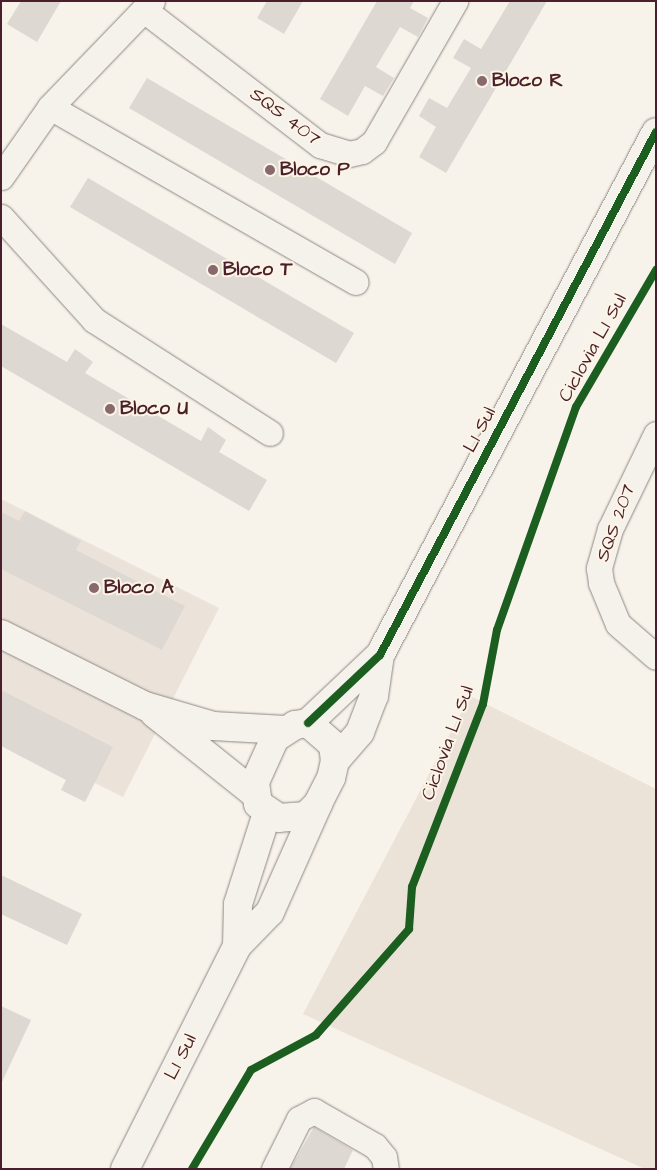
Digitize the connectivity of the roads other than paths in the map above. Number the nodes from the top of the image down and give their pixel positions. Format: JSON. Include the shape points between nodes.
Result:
{"nodes":[{"id":1,"x":455,"y":1,"type":"edge"},
{"id":2,"x":148,"y":6,"type":"edge"},
{"id":3,"x":50,"y":107,"type":"junction"},
{"id":4,"x":656,"y":132,"type":"edge"},
{"id":5,"x":1,"y":178,"type":"edge"},
{"id":6,"x":1,"y":217,"type":"edge"},
{"id":7,"x":355,"y":282,"type":"dead end"},
{"id":8,"x":270,"y":433,"type":"dead end"},
{"id":9,"x":656,"y":434,"type":"edge"},
{"id":10,"x":1,"y":634,"type":"edge"},
{"id":11,"x":380,"y":655,"type":"junction"},
{"id":12,"x":656,"y":657,"type":"edge"},
{"id":13,"x":145,"y":706,"type":"junction"},
{"id":14,"x":296,"y":726,"type":"junction"},
{"id":15,"x":335,"y":761,"type":"junction"},
{"id":16,"x":261,"y":803,"type":"junction"},
{"id":17,"x":318,"y":804,"type":"junction"},
{"id":18,"x":237,"y":946,"type":"junction"},
{"id":19,"x":125,"y":1169,"type":"edge"},
{"id":20,"x":274,"y":1169,"type":"edge"},
{"id":21,"x":386,"y":1169,"type":"edge"}],
"edges":[{"from":1,"to":2,"type":"street","name":"SQS 407","via":[[374,142],[362,151],[349,154],[320,145]]},
{"from":2,"to":3,"type":"street","name":"SQS 407"},
{"from":3,"to":5,"type":"street","name":"SQS 407"},
{"from":3,"to":7,"type":"street"},
{"from":4,"to":11,"type":"street","name":"L1 Sul"},
{"from":6,"to":8,"type":"street","via":[[94,320]]},
{"from":9,"to":12,"type":"street","name":"SQS 207","via":[[610,529],[599,568],[601,583],[618,624]]},
{"from":10,"to":13,"type":"street"},
{"from":11,"to":14,"type":"street","name":"L1 Sul"},
{"from":11,"to":15,"type":"street","name":"L1 Sul","via":[[374,696],[360,732]]},
{"from":13,"to":14,"type":"street","via":[[213,726]]},
{"from":13,"to":16,"type":"street"},
{"from":14,"to":15,"type":"street","via":[[326,735]]},
{"from":14,"to":16,"type":"street","via":[[266,754],[255,782]]},
{"from":15,"to":17,"type":"street"},
{"from":16,"to":17,"type":"street","via":[[294,819],[306,816]]},
{"from":16,"to":18,"type":"street","name":"L1 Sul","via":[[238,904]]},
{"from":17,"to":18,"type":"street","name":"L1 Sul","via":[[270,912]]},
{"from":18,"to":19,"type":"street","name":"L1 Sul"},
{"from":20,"to":21,"type":"street","via":[[299,1119],[314,1111],[374,1146],[384,1157]]}]}
